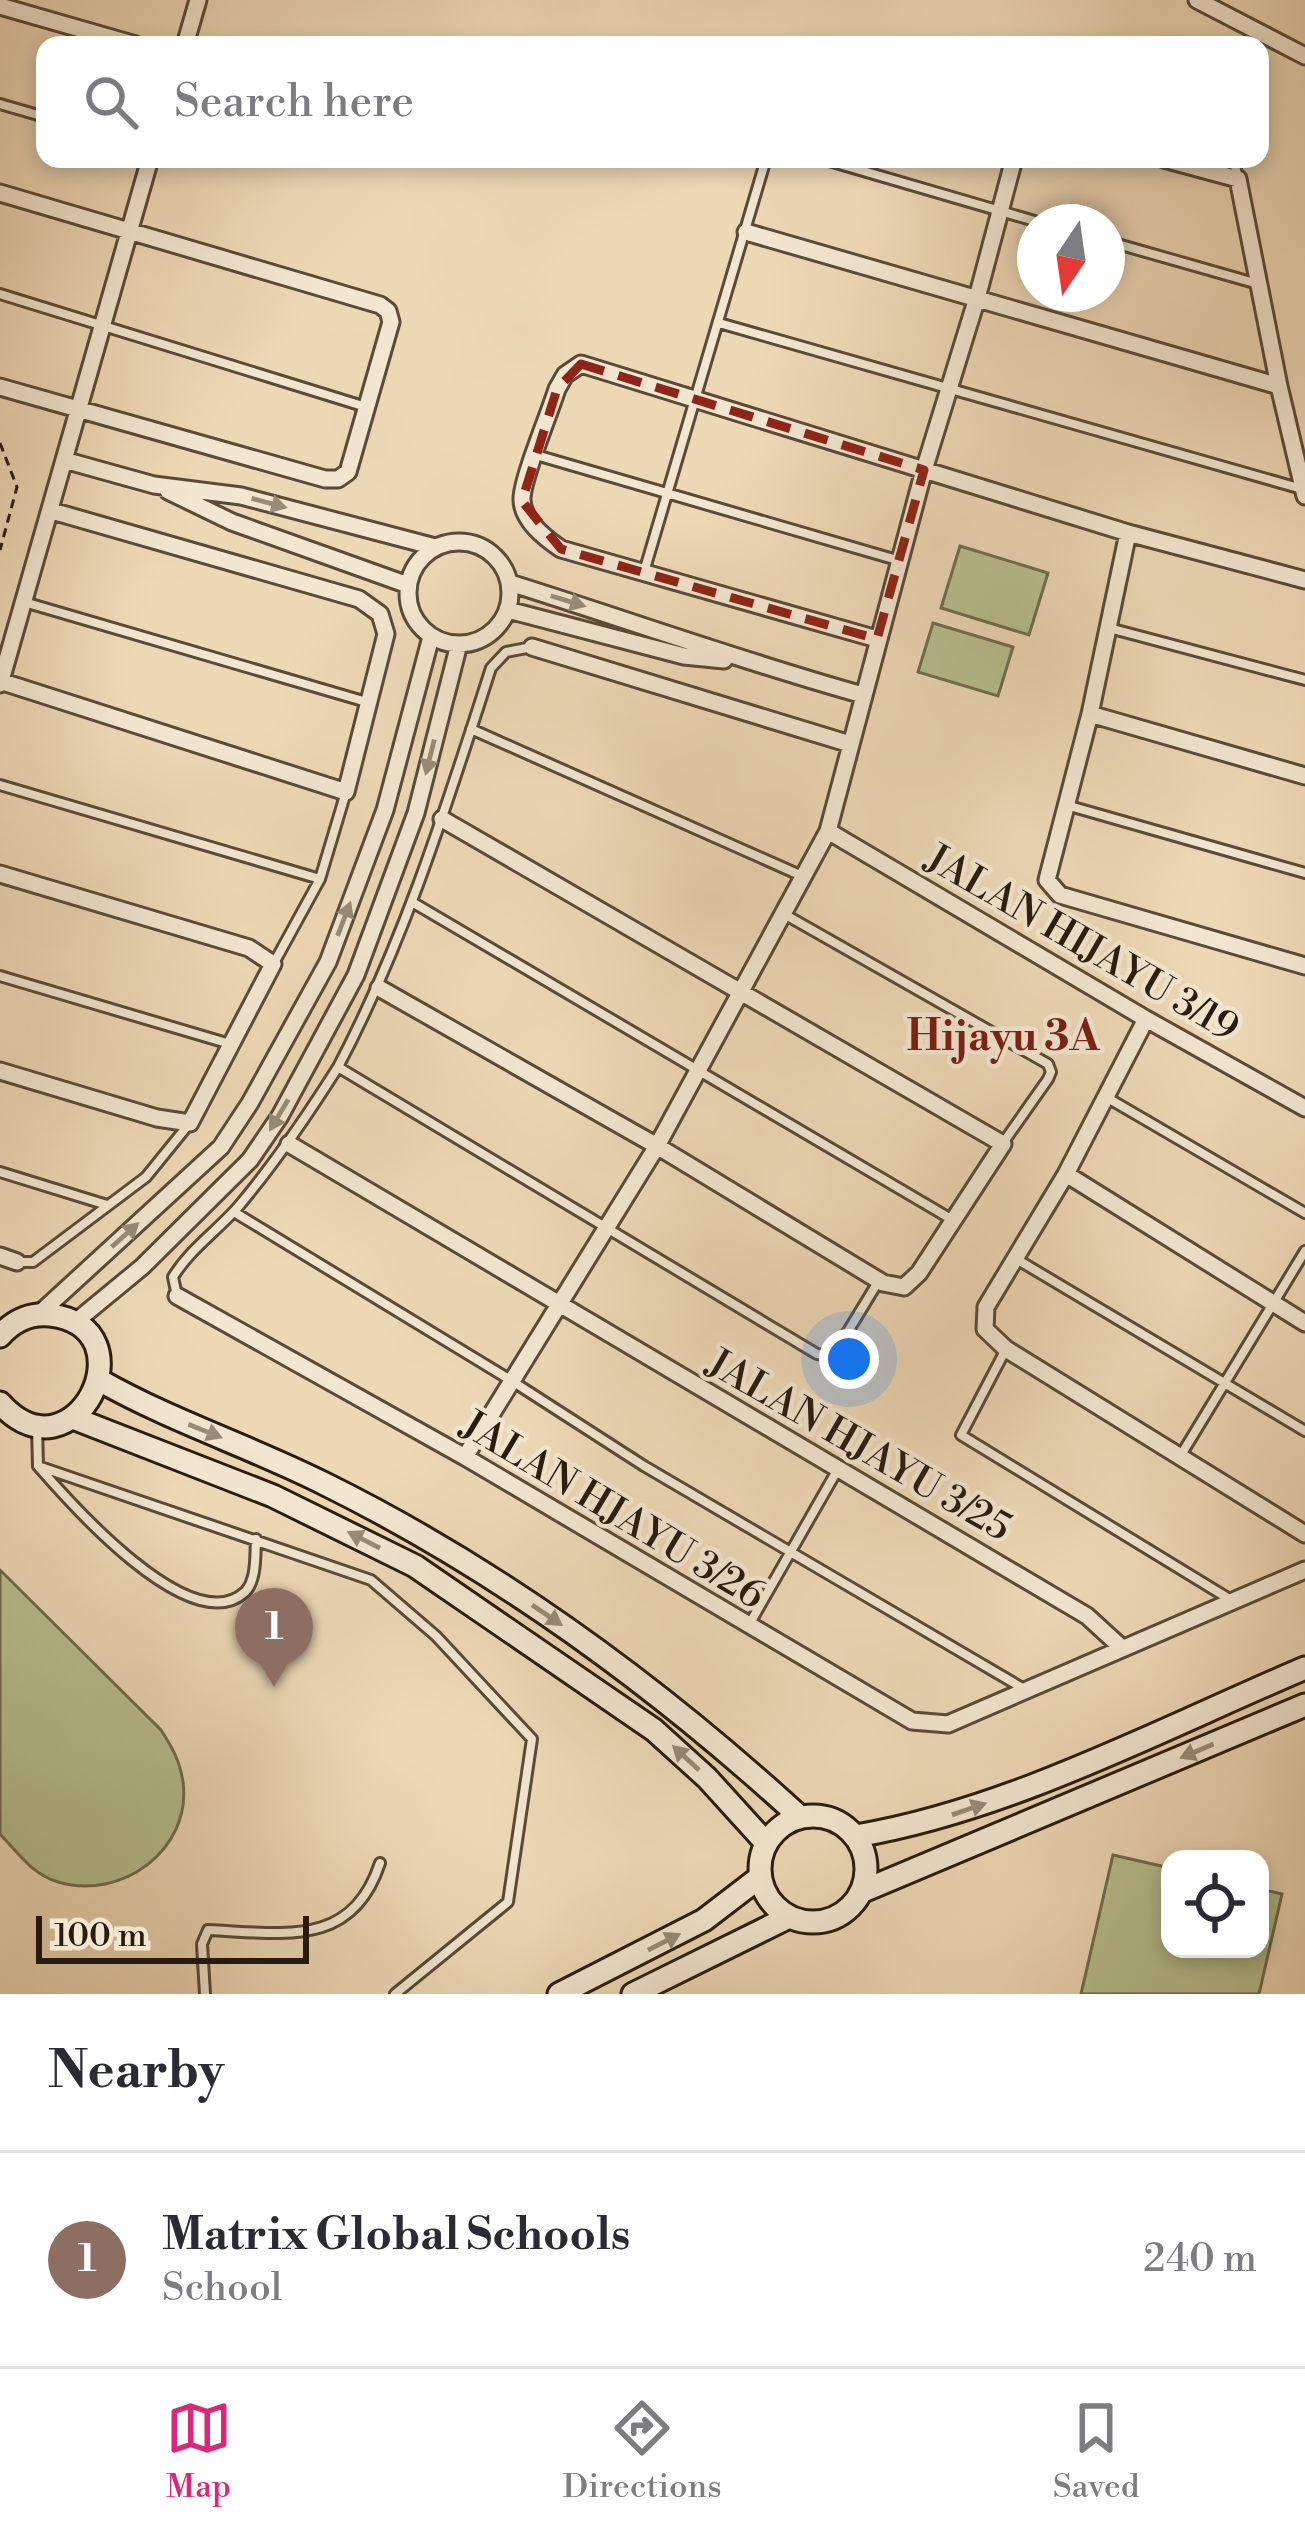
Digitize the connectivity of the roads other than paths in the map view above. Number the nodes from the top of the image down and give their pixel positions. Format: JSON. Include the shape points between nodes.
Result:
{"nodes":[{"id":1,"x":198,"y":0,"type":"edge"},
{"id":2,"x":1197,"y":0,"type":"edge"},
{"id":3,"x":0,"y":6,"type":"edge"},
{"id":4,"x":105,"y":36,"type":"edge"},
{"id":5,"x":188,"y":36,"type":"edge"},
{"id":6,"x":1304,"y":53,"type":"edge"},
{"id":7,"x":0,"y":104,"type":"edge"},
{"id":8,"x":36,"y":114,"type":"edge"},
{"id":9,"x":147,"y":168,"type":"edge"},
{"id":10,"x":764,"y":168,"type":"edge"},
{"id":11,"x":853,"y":168,"type":"edge"},
{"id":12,"x":1012,"y":168,"type":"edge"},
{"id":13,"x":1197,"y":168,"type":"edge"},
{"id":14,"x":1235,"y":168,"type":"edge"},
{"id":15,"x":1238,"y":179,"type":"junction"},
{"id":16,"x":0,"y":193,"type":"edge"},
{"id":17,"x":1000,"y":211,"type":"junction"},
{"id":18,"x":1017,"y":216,"type":"edge"},
{"id":19,"x":129,"y":230,"type":"junction"},
{"id":20,"x":746,"y":232,"type":"junction"},
{"id":21,"x":1125,"y":247,"type":"edge"},
{"id":22,"x":1259,"y":284,"type":"junction"},
{"id":23,"x":0,"y":294,"type":"edge"},
{"id":24,"x":977,"y":298,"type":"junction"},
{"id":25,"x":719,"y":323,"type":"junction"},
{"id":26,"x":101,"y":325,"type":"junction"},
{"id":27,"x":1280,"y":386,"type":"junction"},
{"id":28,"x":0,"y":387,"type":"edge"},
{"id":29,"x":948,"y":390,"type":"junction"},
{"id":30,"x":698,"y":400,"type":"junction"},
{"id":31,"x":366,"y":407,"type":"junction"},
{"id":32,"x":76,"y":409,"type":"junction"},
{"id":33,"x":536,"y":455,"type":"junction"},
{"id":34,"x":64,"y":460,"type":"junction"},
{"id":35,"x":923,"y":470,"type":"junction"},
{"id":36,"x":154,"y":484,"type":"junction"},
{"id":37,"x":1304,"y":493,"type":"edge"},
{"id":38,"x":669,"y":494,"type":"junction"},
{"id":39,"x":52,"y":511,"type":"junction"},
{"id":40,"x":1128,"y":533,"type":"junction"},
{"id":41,"x":435,"y":548,"type":"junction"},
{"id":42,"x":898,"y":561,"type":"junction"},
{"id":43,"x":644,"y":572,"type":"junction"},
{"id":44,"x":1305,"y":580,"type":"edge"},
{"id":45,"x":510,"y":583,"type":"junction"},
{"id":46,"x":408,"y":585,"type":"junction"},
{"id":47,"x":24,"y":602,"type":"junction"},
{"id":48,"x":508,"y":610,"type":"junction"},
{"id":49,"x":1108,"y":628,"type":"junction"},
{"id":50,"x":431,"y":637,"type":"junction"},
{"id":51,"x":877,"y":639,"type":"junction"},
{"id":52,"x":459,"y":644,"type":"junction"},
{"id":53,"x":532,"y":646,"type":"joint"},
{"id":54,"x":739,"y":661,"type":"junction"},
{"id":55,"x":1305,"y":680,"type":"edge"},
{"id":56,"x":0,"y":682,"type":"edge"},
{"id":57,"x":863,"y":695,"type":"junction"},
{"id":58,"x":372,"y":704,"type":"junction"},
{"id":59,"x":1090,"y":714,"type":"junction"},
{"id":60,"x":471,"y":729,"type":"junction"},
{"id":61,"x":850,"y":744,"type":"junction"},
{"id":62,"x":1305,"y":776,"type":"edge"},
{"id":63,"x":0,"y":785,"type":"edge"},
{"id":64,"x":346,"y":793,"type":"junction"},
{"id":65,"x":1066,"y":805,"type":"junction"},
{"id":66,"x":442,"y":819,"type":"junction"},
{"id":67,"x":828,"y":830,"type":"junction"},
{"id":68,"x":1305,"y":873,"type":"edge"},
{"id":69,"x":0,"y":874,"type":"edge"},
{"id":70,"x":804,"y":877,"type":"junction"},
{"id":71,"x":320,"y":878,"type":"junction"},
{"id":72,"x":412,"y":902,"type":"junction"},
{"id":73,"x":784,"y":914,"type":"junction"},
{"id":74,"x":273,"y":964,"type":"junction"},
{"id":75,"x":1305,"y":966,"type":"edge"},
{"id":76,"x":0,"y":976,"type":"edge"},
{"id":77,"x":380,"y":988,"type":"junction"},
{"id":78,"x":743,"y":994,"type":"junction"},
{"id":79,"x":1146,"y":1019,"type":"junction"},
{"id":80,"x":232,"y":1045,"type":"junction"},
{"id":81,"x":338,"y":1066,"type":"junction"},
{"id":82,"x":0,"y":1071,"type":"edge"},
{"id":83,"x":698,"y":1072,"type":"junction"},
{"id":84,"x":1106,"y":1097,"type":"junction"},
{"id":85,"x":1305,"y":1108,"type":"edge"},
{"id":86,"x":190,"y":1123,"type":"junction"},
{"id":87,"x":289,"y":1144,"type":"junction"},
{"id":88,"x":1003,"y":1144,"type":"junction"},
{"id":89,"x":657,"y":1146,"type":"junction"},
{"id":90,"x":0,"y":1172,"type":"edge"},
{"id":91,"x":1066,"y":1174,"type":"junction"},
{"id":92,"x":109,"y":1205,"type":"junction"},
{"id":93,"x":234,"y":1212,"type":"junction"},
{"id":94,"x":1305,"y":1213,"type":"edge"},
{"id":95,"x":952,"y":1220,"type":"junction"},
{"id":96,"x":606,"y":1231,"type":"junction"},
{"id":97,"x":1305,"y":1251,"type":"edge"},
{"id":98,"x":1016,"y":1258,"type":"junction"},
{"id":99,"x":8,"y":1259,"type":"edge"},
{"id":100,"x":878,"y":1280,"type":"junction"},
{"id":101,"x":177,"y":1296,"type":"joint"},
{"id":102,"x":1273,"y":1304,"type":"junction"},
{"id":103,"x":558,"y":1306,"type":"junction"},
{"id":104,"x":39,"y":1314,"type":"junction"},
{"id":105,"x":74,"y":1323,"type":"junction"},
{"id":106,"x":1305,"y":1323,"type":"edge"},
{"id":107,"x":2,"y":1330,"type":"edge"},
{"id":108,"x":1006,"y":1349,"type":"junction"},
{"id":109,"x":99,"y":1380,"type":"junction"},
{"id":110,"x":512,"y":1381,"type":"junction"},
{"id":111,"x":1226,"y":1382,"type":"junction"},
{"id":112,"x":0,"y":1403,"type":"edge"},
{"id":113,"x":73,"y":1418,"type":"junction"},
{"id":114,"x":37,"y":1425,"type":"junction"},
{"id":115,"x":1305,"y":1431,"type":"edge"},
{"id":116,"x":1181,"y":1455,"type":"junction"},
{"id":117,"x":465,"y":1457,"type":"junction"},
{"id":118,"x":38,"y":1466,"type":"junction"},
{"id":119,"x":839,"y":1468,"type":"junction"},
{"id":120,"x":1305,"y":1534,"type":"edge"},
{"id":121,"x":256,"y":1539,"type":"junction"},
{"id":122,"x":790,"y":1550,"type":"junction"},
{"id":123,"x":1305,"y":1570,"type":"edge"},
{"id":124,"x":1232,"y":1601,"type":"junction"},
{"id":125,"x":747,"y":1627,"type":"junction"},
{"id":126,"x":1122,"y":1648,"type":"junction"},
{"id":127,"x":1305,"y":1668,"type":"edge"},
{"id":128,"x":1025,"y":1690,"type":"junction"},
{"id":129,"x":1305,"y":1705,"type":"edge"},
{"id":130,"x":800,"y":1817,"type":"junction"},
{"id":131,"x":856,"y":1835,"type":"junction"},
{"id":132,"x":766,"y":1843,"type":"junction"},
{"id":133,"x":380,"y":1863,"type":"dead end"},
{"id":134,"x":760,"y":1877,"type":"junction"},
{"id":135,"x":863,"y":1891,"type":"junction"},
{"id":136,"x":789,"y":1917,"type":"junction"},
{"id":137,"x":205,"y":1994,"type":"edge"},
{"id":138,"x":395,"y":1994,"type":"edge"},
{"id":139,"x":559,"y":1994,"type":"edge"},
{"id":140,"x":633,"y":1994,"type":"edge"}],
"edges":[{"from":1,"to":5,"type":"street"},
{"from":2,"to":6,"type":"street"},
{"from":3,"to":4,"type":"street"},
{"from":7,"to":8,"type":"lane"},
{"from":9,"to":19,"type":"street"},
{"from":10,"to":20,"type":"lane"},
{"from":11,"to":17,"type":"lane"},
{"from":12,"to":17,"type":"street"},
{"from":13,"to":15,"type":"street"},
{"from":14,"to":15,"type":"lane"},
{"from":15,"to":22,"type":"street"},
{"from":16,"to":19,"type":"street"},
{"from":17,"to":18,"type":"lane"},
{"from":17,"to":24,"type":"street"},
{"from":19,"to":26,"type":"street"},
{"from":19,"to":31,"type":"street","via":[[380,304],[391,322]]},
{"from":20,"to":24,"type":"street"},
{"from":20,"to":25,"type":"lane"},
{"from":21,"to":22,"type":"lane"},
{"from":22,"to":27,"type":"street"},
{"from":23,"to":26,"type":"lane"},
{"from":24,"to":27,"type":"street"},
{"from":24,"to":29,"type":"street"},
{"from":25,"to":29,"type":"lane"},
{"from":25,"to":30,"type":"lane"},
{"from":26,"to":31,"type":"lane"},
{"from":26,"to":32,"type":"street"},
{"from":27,"to":37,"type":"street"},
{"from":28,"to":32,"type":"street"},
{"from":29,"to":35,"type":"street"},
{"from":29,"to":37,"type":"lane"},
{"from":30,"to":33,"type":"street","via":[[581,364],[556,389]]},
{"from":30,"to":35,"type":"street"},
{"from":30,"to":38,"type":"lane"},
{"from":31,"to":32,"type":"street","via":[[348,472],[338,479]]},
{"from":32,"to":34,"type":"street"},
{"from":33,"to":38,"type":"lane"},
{"from":33,"to":43,"type":"street","via":[[522,500],[530,522],[561,548]]},
{"from":34,"to":36,"type":"street"},
{"from":34,"to":39,"type":"street"},
{"from":35,"to":40,"type":"street"},
{"from":35,"to":42,"type":"street"},
{"from":36,"to":41,"type":"street","one_way":true,"via":[[241,496]]},
{"from":36,"to":46,"type":"street","via":[[232,522]]},
{"from":38,"to":42,"type":"lane"},
{"from":38,"to":43,"type":"lane"},
{"from":39,"to":47,"type":"street"},
{"from":39,"to":58,"type":"street","via":[[359,599],[380,614],[386,634]]},
{"from":40,"to":44,"type":"street"},
{"from":40,"to":49,"type":"street"},
{"from":41,"to":45,"type":"street","via":[[482,547]]},
{"from":41,"to":46,"type":"street"},
{"from":42,"to":51,"type":"street"},
{"from":43,"to":51,"type":"street"},
{"from":45,"to":48,"type":"street"},
{"from":45,"to":54,"type":"street","one_way":true},
{"from":46,"to":50,"type":"street","via":[[413,616]]},
{"from":47,"to":56,"type":"street"},
{"from":47,"to":58,"type":"lane"},
{"from":48,"to":52,"type":"street","via":[[490,634]]},
{"from":48,"to":54,"type":"street","via":[[684,656]]},
{"from":49,"to":55,"type":"lane"},
{"from":49,"to":59,"type":"street"},
{"from":50,"to":52,"type":"street"},
{"from":104,"to":50,"type":"street","one_way":true,"via":[[221,1148],[250,1103],[328,962],[386,811]]},
{"from":51,"to":57,"type":"street"},
{"from":52,"to":105,"type":"street","one_way":true,"via":[[416,813],[356,975],[280,1116],[235,1175]]},
{"from":53,"to":60,"type":"lane","via":[[506,652],[490,668]]},
{"from":53,"to":61,"type":"street"},
{"from":54,"to":57,"type":"street"},
{"from":56,"to":64,"type":"street"},
{"from":57,"to":61,"type":"street"},
{"from":58,"to":64,"type":"street"},
{"from":59,"to":62,"type":"street"},
{"from":59,"to":65,"type":"street"},
{"from":60,"to":66,"type":"lane"},
{"from":60,"to":70,"type":"lane"},
{"from":61,"to":67,"type":"street"},
{"from":63,"to":71,"type":"lane"},
{"from":64,"to":71,"type":"lane"},
{"from":65,"to":68,"type":"lane"},
{"from":65,"to":75,"type":"street","via":[[1047,880],[1060,896]]},
{"from":66,"to":72,"type":"lane"},
{"from":66,"to":78,"type":"street"},
{"from":67,"to":70,"type":"street"},
{"from":67,"to":79,"type":"street","name":"JALAN HIJAYU 3/19"},
{"from":69,"to":74,"type":"street","via":[[249,948]]},
{"from":70,"to":73,"type":"street"},
{"from":71,"to":74,"type":"lane"},
{"from":72,"to":77,"type":"lane"},
{"from":72,"to":83,"type":"lane"},
{"from":73,"to":78,"type":"street"},
{"from":73,"to":88,"type":"lane","via":[[1048,1064],[1048,1079]]},
{"from":74,"to":80,"type":"street"},
{"from":76,"to":80,"type":"lane"},
{"from":77,"to":81,"type":"lane"},
{"from":77,"to":89,"type":"street"},
{"from":78,"to":83,"type":"street"},
{"from":78,"to":88,"type":"street"},
{"from":79,"to":84,"type":"street"},
{"from":79,"to":85,"type":"street","name":"JALAN HIJAYU 3/19"},
{"from":80,"to":86,"type":"street"},
{"from":81,"to":87,"type":"lane"},
{"from":81,"to":96,"type":"lane"},
{"from":82,"to":86,"type":"street"},
{"from":83,"to":89,"type":"street"},
{"from":83,"to":95,"type":"lane"},
{"from":84,"to":91,"type":"street"},
{"from":84,"to":94,"type":"lane"},
{"from":86,"to":92,"type":"lane","via":[[146,1178]]},
{"from":87,"to":93,"type":"lane"},
{"from":87,"to":103,"type":"street","name":"JALAN HJAYU 3/25"},
{"from":88,"to":95,"type":"street"},
{"from":89,"to":96,"type":"street"},
{"from":89,"to":100,"type":"street"},
{"from":90,"to":92,"type":"lane"},
{"from":91,"to":98,"type":"street"},
{"from":91,"to":102,"type":"street"},
{"from":92,"to":99,"type":"lane","via":[[33,1262]]},
{"from":93,"to":101,"type":"lane","via":[[184,1259],[173,1277]]},
{"from":93,"to":110,"type":"lane"},
{"from":95,"to":100,"type":"street","via":[[904,1287]]},
{"from":96,"to":100,"type":"lane","via":[[827,1358]]},
{"from":96,"to":103,"type":"street"},
{"from":97,"to":102,"type":"lane"},
{"from":98,"to":108,"type":"street","via":[[986,1307],[986,1329]]},
{"from":98,"to":111,"type":"lane"},
{"from":101,"to":117,"type":"street","name":"JALAN HJAYU 3/26"},
{"from":102,"to":106,"type":"street"},
{"from":102,"to":111,"type":"lane"},
{"from":103,"to":110,"type":"street"},
{"from":103,"to":119,"type":"street","name":"JALAN HJAYU 3/25"},
{"from":104,"to":105,"type":"street"},
{"from":104,"to":107,"type":"street"},
{"from":105,"to":109,"type":"street","via":[[96,1348]]},
{"from":108,"to":116,"type":"street"},
{"from":108,"to":124,"type":"lane","via":[[961,1435]]},
{"from":109,"to":113,"type":"street"},
{"from":109,"to":130,"type":"street","one_way":true,"via":[[444,1548],[628,1670]]},
{"from":110,"to":117,"type":"street"},
{"from":110,"to":122,"type":"lane"},
{"from":111,"to":115,"type":"lane"},
{"from":111,"to":116,"type":"lane"},
{"from":112,"to":114,"type":"street"},
{"from":113,"to":114,"type":"street"},
{"from":132,"to":113,"type":"street","one_way":true,"via":[[654,1730],[415,1567],[273,1496]]},
{"from":114,"to":118,"type":"lane"},
{"from":116,"to":120,"type":"street"},
{"from":117,"to":125,"type":"street","name":"JALAN HJAYU 3/26"},
{"from":118,"to":121,"type":"lane"},
{"from":118,"to":121,"type":"lane","via":[[81,1516],[186,1597],[220,1604],[244,1593]]},
{"from":119,"to":122,"type":"lane"},
{"from":119,"to":126,"type":"street","name":"JALAN HJAYU 3/25","via":[[1087,1616]]},
{"from":121,"to":138,"type":"lane","via":[[371,1580],[532,1739],[508,1902]]},
{"from":122,"to":125,"type":"lane"},
{"from":122,"to":128,"type":"lane"},
{"from":123,"to":124,"type":"street","name":"JALAN HJAYU 3/26"},
{"from":124,"to":126,"type":"street","name":"JALAN HJAYU 3/26"},
{"from":125,"to":128,"type":"street","name":"JALAN HJAYU 3/26","via":[[912,1721],[948,1724]]},
{"from":126,"to":128,"type":"street","name":"JALAN HJAYU 3/26"},
{"from":131,"to":127,"type":"street","one_way":true,"via":[[974,1809]]},
{"from":129,"to":135,"type":"street","one_way":true},
{"from":130,"to":131,"type":"street","via":[[830,1818]]},
{"from":130,"to":132,"type":"street"},
{"from":131,"to":135,"type":"street","via":[[867,1862]]},
{"from":132,"to":134,"type":"street"},
{"from":133,"to":137,"type":"lane","via":[[371,1892],[350,1915],[313,1932],[208,1930]]},
{"from":134,"to":136,"type":"street"},
{"from":139,"to":134,"type":"street","one_way":true,"via":[[704,1920]]},
{"from":135,"to":136,"type":"street","via":[[839,1916]]},
{"from":136,"to":140,"type":"street"}]}
